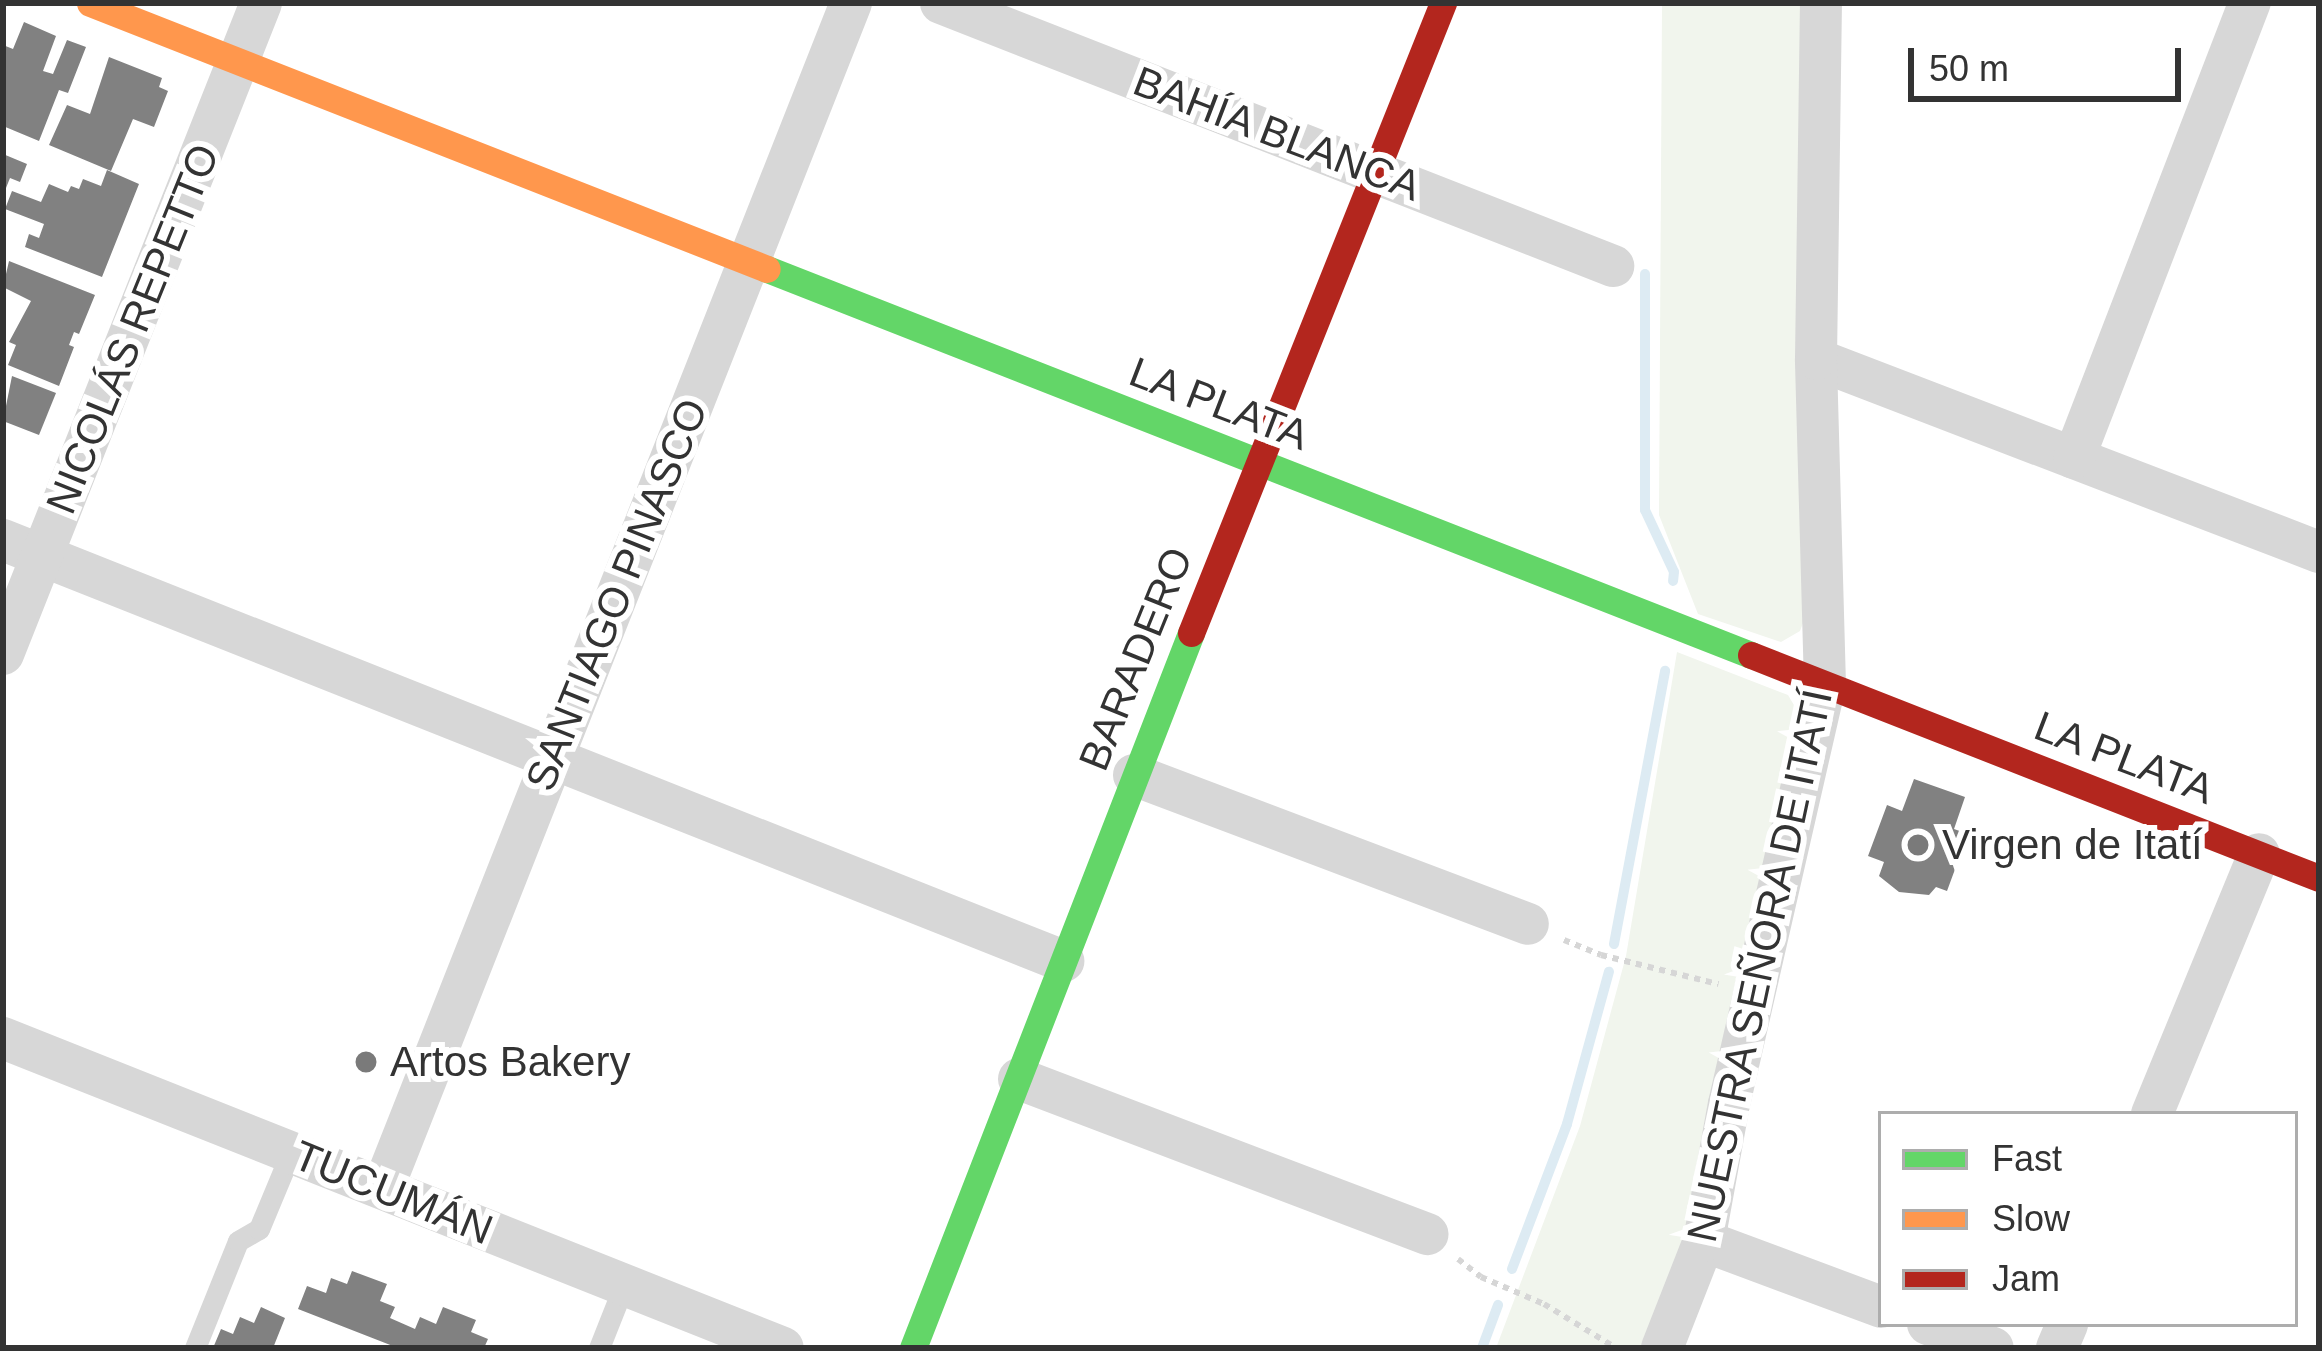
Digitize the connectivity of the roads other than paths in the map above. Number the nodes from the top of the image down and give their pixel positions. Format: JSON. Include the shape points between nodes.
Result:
{"nodes":[{"id":1,"x":91,"y":3,"type":"edge"},
{"id":2,"x":262,"y":3,"type":"edge"},
{"id":3,"x":851,"y":3,"type":"edge"},
{"id":4,"x":941,"y":3,"type":"edge"},
{"id":5,"x":1443,"y":3,"type":"edge"},
{"id":6,"x":1821,"y":3,"type":"edge"},
{"id":7,"x":2250,"y":3,"type":"edge"},
{"id":8,"x":238,"y":63,"type":"junction"},
{"id":9,"x":1377,"y":173,"type":"junction"},
{"id":10,"x":748,"y":265,"type":"junction"},
{"id":11,"x":1613,"y":266,"type":"dead end"},
{"id":12,"x":1816,"y":359,"type":"junction"},
{"id":13,"x":2074,"y":458,"type":"junction"},
{"id":14,"x":1258,"y":465,"type":"junction"},
{"id":15,"x":3,"y":539,"type":"edge"},
{"id":16,"x":2319,"y":553,"type":"edge"},
{"id":17,"x":43,"y":555,"type":"junction"},
{"id":18,"x":3,"y":654,"type":"edge"},
{"id":19,"x":1826,"y":685,"type":"junction"},
{"id":20,"x":552,"y":758,"type":"junction"},
{"id":21,"x":1134,"y":775,"type":"junction"},
{"id":22,"x":2258,"y":854,"type":"junction"},
{"id":23,"x":2319,"y":878,"type":"edge"},
{"id":24,"x":1528,"y":924,"type":"road end"},
{"id":25,"x":1063,"y":961,"type":"junction"},
{"id":26,"x":3,"y":1038,"type":"edge"},
{"id":27,"x":1019,"y":1079,"type":"junction"},
{"id":28,"x":2153,"y":1111,"type":"edge"},
{"id":29,"x":291,"y":1152,"type":"junction"},
{"id":30,"x":383,"y":1188,"type":"junction"},
{"id":31,"x":1428,"y":1234,"type":"road end"},
{"id":32,"x":1704,"y":1240,"type":"junction"},
{"id":33,"x":625,"y":1285,"type":"junction"},
{"id":34,"x":1878,"y":1305,"type":"edge"},
{"id":35,"x":1936,"y":1327,"type":"edge"},
{"id":36,"x":195,"y":1348,"type":"edge"},
{"id":37,"x":599,"y":1348,"type":"edge"},
{"id":38,"x":783,"y":1348,"type":"edge"},
{"id":39,"x":913,"y":1348,"type":"edge"},
{"id":40,"x":1662,"y":1348,"type":"edge"},
{"id":41,"x":1993,"y":1348,"type":"edge"}],
"edges":[{"from":1,"to":8,"type":"street","name":"LA PLATA"},
{"from":2,"to":8,"type":"street","name":"NICOLÁS REPETTO"},
{"from":3,"to":10,"type":"street","name":"SANTIAGO PINASCO"},
{"from":4,"to":9,"type":"street","name":"BAHÍA BLANCA"},
{"from":5,"to":9,"type":"street","name":"BARADERO"},
{"from":6,"to":12,"type":"street","name":"NUESTRA SEÑORA DE ITATÍ"},
{"from":7,"to":13,"type":"street"},
{"from":8,"to":10,"type":"street","name":"LA PLATA"},
{"from":8,"to":17,"type":"street","name":"NICOLÁS REPETTO"},
{"from":9,"to":11,"type":"street","name":"BAHÍA BLANCA"},
{"from":9,"to":14,"type":"street","name":"BARADERO"},
{"from":10,"to":14,"type":"street","name":"LA PLATA"},
{"from":10,"to":20,"type":"street","name":"SANTIAGO PINASCO"},
{"from":12,"to":13,"type":"street"},
{"from":12,"to":19,"type":"street","name":"NUESTRA SEÑORA DE ITATÍ"},
{"from":13,"to":16,"type":"street"},
{"from":14,"to":19,"type":"street","name":"LA PLATA"},
{"from":14,"to":21,"type":"street","name":"BARADERO"},
{"from":15,"to":17,"type":"street"},
{"from":17,"to":18,"type":"street","name":"NICOLÁS REPETTO"},
{"from":17,"to":20,"type":"street"},
{"from":19,"to":22,"type":"street","name":"LA PLATA"},
{"from":19,"to":32,"type":"street","name":"NUESTRA SEÑORA DE ITATÍ"},
{"from":20,"to":25,"type":"street"},
{"from":20,"to":30,"type":"street","name":"SANTIAGO PINASCO"},
{"from":21,"to":24,"type":"street"},
{"from":21,"to":25,"type":"street","name":"BARADERO"},
{"from":22,"to":23,"type":"street","name":"LA PLATA"},
{"from":22,"to":28,"type":"street"},
{"from":25,"to":27,"type":"street","name":"BARADERO"},
{"from":26,"to":29,"type":"street","name":"TUCUMÁN"},
{"from":27,"to":31,"type":"street"},
{"from":27,"to":39,"type":"street","name":"BARADERO"},
{"from":29,"to":30,"type":"street","name":"TUCUMÁN"},
{"from":29,"to":36,"type":"lane","via":[[259,1229],[238,1240]]},
{"from":30,"to":33,"type":"street","name":"TUCUMÁN"},
{"from":32,"to":34,"type":"street"},
{"from":32,"to":40,"type":"street","name":"NUESTRA SEÑORA DE ITATÍ"},
{"from":33,"to":37,"type":"lane"},
{"from":33,"to":38,"type":"street","name":"TUCUMÁN"},
{"from":35,"to":41,"type":"street"}]}
